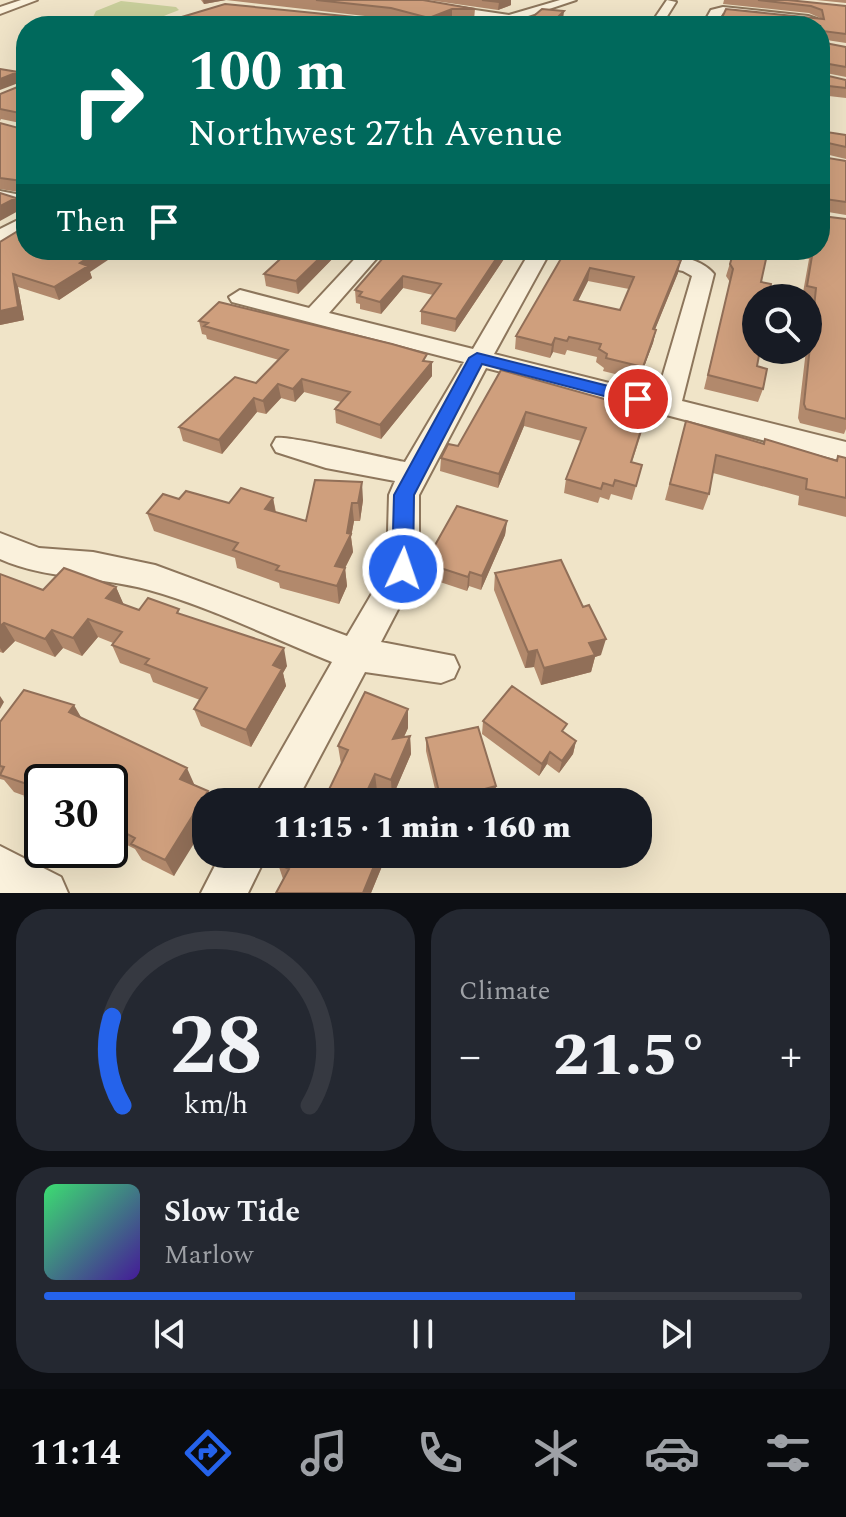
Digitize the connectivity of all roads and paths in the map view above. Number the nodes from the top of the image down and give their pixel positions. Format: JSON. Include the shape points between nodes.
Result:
{"nodes":[{"id":1,"x":32,"y":0,"type":"edge"},
{"id":2,"x":386,"y":0,"type":"edge"},
{"id":3,"x":671,"y":2,"type":"dead end"},
{"id":4,"x":447,"y":3,"type":"edge"},
{"id":5,"x":562,"y":3,"type":"edge"},
{"id":6,"x":0,"y":11,"type":"edge"},
{"id":7,"x":500,"y":16,"type":"edge"},
{"id":8,"x":515,"y":16,"type":"edge"},
{"id":9,"x":577,"y":16,"type":"edge"},
{"id":10,"x":662,"y":16,"type":"edge"},
{"id":11,"x":714,"y":16,"type":"edge"},
{"id":12,"x":744,"y":16,"type":"edge"},
{"id":13,"x":365,"y":260,"type":"edge"},
{"id":14,"x":535,"y":260,"type":"edge"},
{"id":15,"x":661,"y":260,"type":"edge"},
{"id":16,"x":240,"y":297,"type":"dead end"},
{"id":17,"x":314,"y":316,"type":"junction"},
{"id":18,"x":477,"y":358,"type":"junction"},
{"id":19,"x":667,"y":407,"type":"junction"},
{"id":20,"x":286,"y":445,"type":"dead end"},
{"id":21,"x":846,"y":452,"type":"edge"},
{"id":22,"x":413,"y":474,"type":"junction"},
{"id":23,"x":0,"y":545,"type":"edge"},
{"id":24,"x":353,"y":654,"type":"junction"},
{"id":25,"x":441,"y":667,"type":"dead end"},
{"id":26,"x":281,"y":788,"type":"edge"},
{"id":27,"x":0,"y":868,"type":"edge"},
{"id":28,"x":237,"y":868,"type":"edge"},
{"id":29,"x":45,"y":893,"type":"edge"},
{"id":30,"x":224,"y":893,"type":"edge"}],
"edges":[{"from":1,"to":6,"type":"street"},
{"from":2,"to":4,"type":"street"},
{"from":3,"to":10,"type":"street"},
{"from":4,"to":7,"type":"street"},
{"from":5,"to":8,"type":"street"},
{"from":5,"to":9,"type":"street"},
{"from":11,"to":12,"type":"street","via":[[718,10]]},
{"from":13,"to":17,"type":"street"},
{"from":14,"to":18,"type":"street"},
{"from":15,"to":19,"type":"street","via":[[703,274]]},
{"from":16,"to":17,"type":"street"},
{"from":17,"to":18,"type":"street"},
{"from":18,"to":19,"type":"street"},
{"from":18,"to":22,"type":"street"},
{"from":19,"to":21,"type":"street"},
{"from":20,"to":22,"type":"street"},
{"from":22,"to":24,"type":"street","via":[[404,495],[403,569]]},
{"from":23,"to":24,"type":"street","via":[[36,561],[93,565],[155,578]]},
{"from":24,"to":25,"type":"street"},
{"from":24,"to":26,"type":"street"},
{"from":27,"to":29,"type":"street"},
{"from":28,"to":30,"type":"street"}]}
